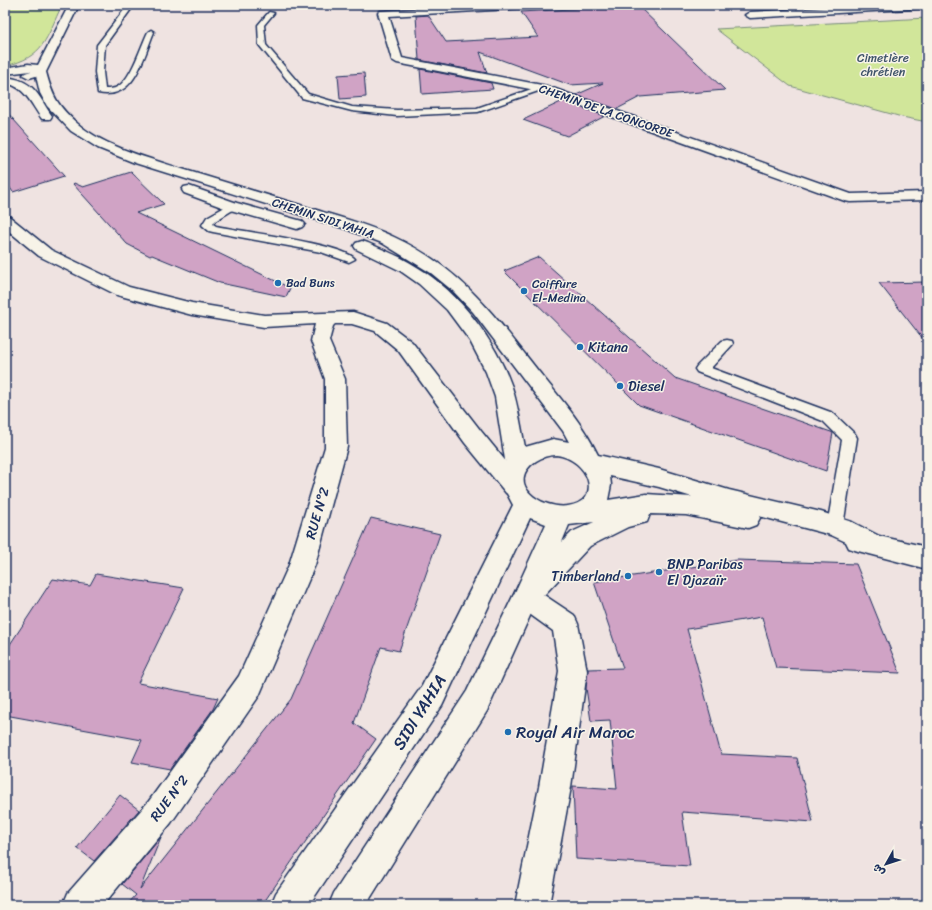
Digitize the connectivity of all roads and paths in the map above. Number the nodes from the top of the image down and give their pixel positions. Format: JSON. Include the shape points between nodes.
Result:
{"nodes":[{"id":1,"x":74,"y":5,"type":"edge"},
{"id":2,"x":131,"y":5,"type":"edge"},
{"id":3,"x":526,"y":5,"type":"edge"},
{"id":4,"x":927,"y":5,"type":"edge"},
{"id":5,"x":271,"y":12,"type":"dead end"},
{"id":6,"x":750,"y":15,"type":"dead end"},
{"id":7,"x":151,"y":32,"type":"dead end"},
{"id":8,"x":41,"y":71,"type":"junction"},
{"id":9,"x":6,"y":77,"type":"edge"},
{"id":10,"x":543,"y":88,"type":"junction"},
{"id":11,"x":927,"y":196,"type":"edge"},
{"id":12,"x":232,"y":206,"type":"junction"},
{"id":13,"x":5,"y":220,"type":"edge"},
{"id":14,"x":349,"y":259,"type":"dead end"},
{"id":15,"x":330,"y":318,"type":"junction"},
{"id":16,"x":726,"y":344,"type":"dead end"},
{"id":17,"x":589,"y":462,"type":"junction"},
{"id":18,"x":518,"y":485,"type":"junction"},
{"id":19,"x":686,"y":505,"type":"junction"},
{"id":20,"x":568,"y":516,"type":"junction"},
{"id":21,"x":835,"y":526,"type":"junction"},
{"id":22,"x":872,"y":544,"type":"junction"},
{"id":23,"x":927,"y":558,"type":"edge"},
{"id":24,"x":526,"y":597,"type":"junction"},
{"id":25,"x":80,"y":905,"type":"edge"},
{"id":26,"x":288,"y":905,"type":"edge"},
{"id":27,"x":346,"y":905,"type":"edge"},
{"id":28,"x":532,"y":905,"type":"edge"}],
"edges":[{"from":1,"to":8,"type":"main road"},
{"from":2,"to":7,"type":"lane","via":[[101,45],[101,91],[112,92],[128,83]]},
{"from":3,"to":10,"type":"main road","name":"CHEMIN DE LA CONCORDE","via":[[383,13],[397,60]]},
{"from":4,"to":6,"type":"main road"},
{"from":5,"to":10,"type":"lane","via":[[261,25],[263,46],[305,96],[352,109],[398,114],[478,110]]},
{"from":8,"to":9,"type":"main road","name":"CHEMIN SIDI YAHIA","via":[[28,67]]},
{"from":8,"to":17,"type":"main road","name":"CHEMIN SIDI YAHIA","via":[[51,103],[76,128],[103,145],[140,160],[351,226],[388,240],[437,269],[479,308],[571,426]]},
{"from":9,"to":12,"type":"main road","name":"CHEMIN SIDI YAHIA","via":[[27,87],[52,123],[90,150],[126,168]]},
{"from":10,"to":11,"type":"main road","name":"CHEMIN DE LA CONCORDE","via":[[850,198]]},
{"from":12,"to":14,"type":"lane","via":[[211,219],[207,225],[213,229],[337,252]]},
{"from":12,"to":18,"type":"main road","name":"CHEMIN SIDI YAHIA","via":[[341,237],[412,271],[441,294],[486,350],[496,372],[502,388]]},
{"from":13,"to":15,"type":"main road","via":[[45,253],[123,290],[192,309],[264,321]]},
{"from":15,"to":18,"type":"main road","via":[[353,318],[381,327],[405,346],[472,437]]},
{"from":15,"to":25,"type":"main road","name":"RUE N°2","via":[[324,325],[320,341],[335,379],[336,447],[302,565],[249,686],[160,812]]},
{"from":16,"to":21,"type":"lane","via":[[702,369],[828,417],[850,438]]},
{"from":17,"to":18,"type":"main road","via":[[579,454],[565,449],[539,449],[527,455]]},
{"from":17,"to":20,"type":"main road","via":[[600,480],[600,492],[589,508]]},
{"from":17,"to":21,"type":"main road","via":[[661,478]]},
{"from":18,"to":20,"type":"main road","via":[[538,512]]},
{"from":18,"to":26,"type":"main road","name":"SIDI YAHIA","via":[[432,696]]},
{"from":19,"to":20,"type":"main road","via":[[646,504]]},
{"from":19,"to":22,"type":"main road"},
{"from":19,"to":24,"type":"main road","via":[[624,518],[581,539]]},
{"from":20,"to":24,"type":"main road"},
{"from":21,"to":22,"type":"main road"},
{"from":22,"to":23,"type":"main road"},
{"from":24,"to":27,"type":"main road","via":[[477,701]]},
{"from":24,"to":28,"type":"main road","via":[[565,624],[573,671],[555,787]]}]}
